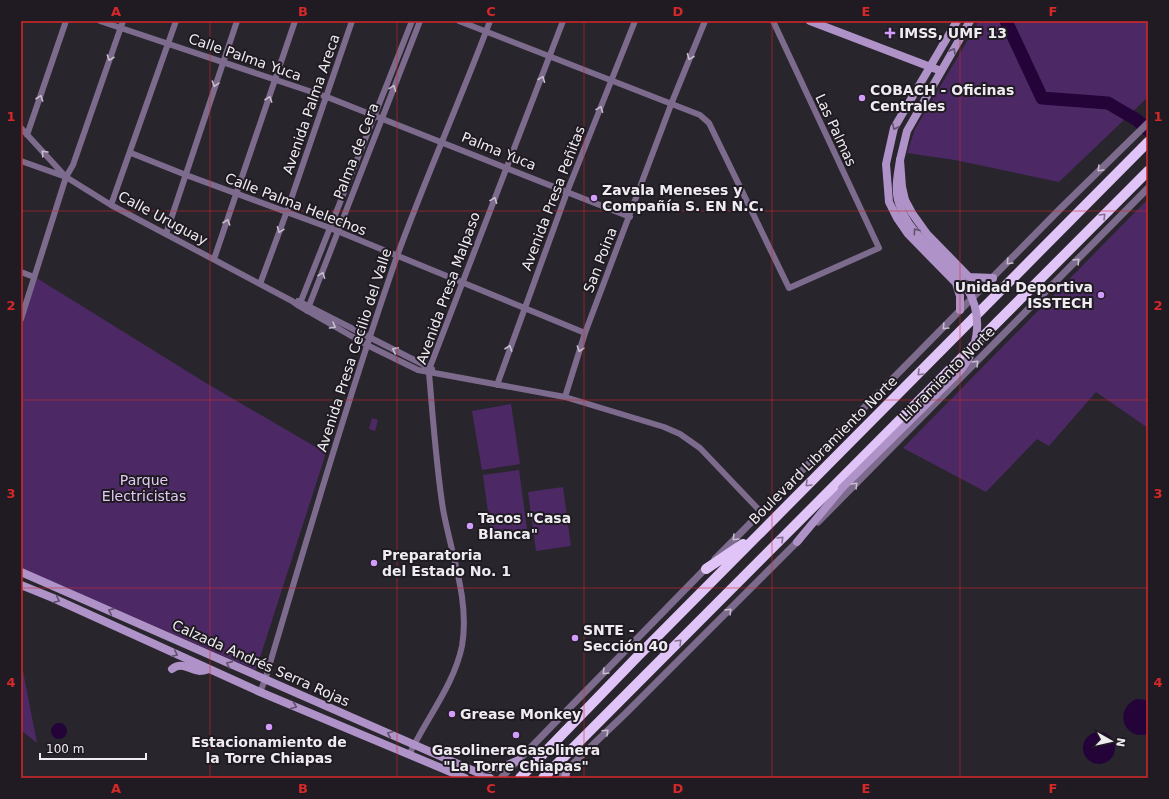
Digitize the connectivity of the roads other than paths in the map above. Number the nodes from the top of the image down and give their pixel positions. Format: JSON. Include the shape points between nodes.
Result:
{"nodes":[{"id":1,"x":66,"y":21,"type":"edge"},
{"id":2,"x":100,"y":21,"type":"edge"},
{"id":3,"x":123,"y":21,"type":"edge"},
{"id":4,"x":176,"y":21,"type":"edge"},
{"id":5,"x":238,"y":21,"type":"edge"},
{"id":6,"x":296,"y":21,"type":"edge"},
{"id":7,"x":352,"y":21,"type":"edge"},
{"id":8,"x":412,"y":21,"type":"edge"},
{"id":9,"x":420,"y":21,"type":"edge"},
{"id":10,"x":459,"y":21,"type":"edge"},
{"id":11,"x":490,"y":21,"type":"edge"},
{"id":12,"x":564,"y":21,"type":"edge"},
{"id":13,"x":635,"y":21,"type":"edge"},
{"id":14,"x":705,"y":21,"type":"edge"},
{"id":15,"x":773,"y":21,"type":"edge"},
{"id":16,"x":810,"y":21,"type":"edge"},
{"id":17,"x":957,"y":21,"type":"edge"},
{"id":18,"x":970,"y":21,"type":"edge"},
{"id":19,"x":121,"y":28,"type":"junction"},
{"id":20,"x":486,"y":32,"type":"junction"},
{"id":21,"x":168,"y":44,"type":"junction"},
{"id":22,"x":551,"y":56,"type":"junction"},
{"id":23,"x":223,"y":62,"type":"junction"},
{"id":24,"x":931,"y":66,"type":"junction"},
{"id":25,"x":941,"y":71,"type":"junction"},
{"id":26,"x":611,"y":79,"type":"junction"},
{"id":27,"x":275,"y":81,"type":"junction"},
{"id":28,"x":327,"y":97,"type":"junction"},
{"id":29,"x":672,"y":102,"type":"junction"},
{"id":30,"x":374,"y":116,"type":"junction"},
{"id":31,"x":381,"y":118,"type":"junction"},
{"id":32,"x":1148,"y":123,"type":"edge"},
{"id":33,"x":21,"y":128,"type":"edge"},
{"id":34,"x":27,"y":135,"type":"junction"},
{"id":35,"x":443,"y":142,"type":"junction"},
{"id":36,"x":1148,"y":142,"type":"edge"},
{"id":37,"x":131,"y":153,"type":"junction"},
{"id":38,"x":900,"y":160,"type":"junction"},
{"id":39,"x":21,"y":161,"type":"edge"},
{"id":40,"x":507,"y":167,"type":"junction"},
{"id":41,"x":1146,"y":175,"type":"edge"},
{"id":42,"x":186,"y":176,"type":"junction"},
{"id":43,"x":66,"y":177,"type":"junction"},
{"id":44,"x":1148,"y":188,"type":"edge"},
{"id":45,"x":567,"y":192,"type":"junction"},
{"id":46,"x":237,"y":193,"type":"junction"},
{"id":47,"x":111,"y":205,"type":"junction"},
{"id":48,"x":287,"y":211,"type":"junction"},
{"id":49,"x":630,"y":217,"type":"junction"},
{"id":50,"x":330,"y":228,"type":"junction"},
{"id":51,"x":338,"y":232,"type":"junction"},
{"id":52,"x":166,"y":234,"type":"junction"},
{"id":53,"x":397,"y":257,"type":"junction"},
{"id":54,"x":214,"y":259,"type":"junction"},
{"id":55,"x":21,"y":272,"type":"edge"},
{"id":56,"x":34,"y":277,"type":"junction"},
{"id":57,"x":993,"y":278,"type":"junction"},
{"id":58,"x":462,"y":281,"type":"junction"},
{"id":59,"x":260,"y":284,"type":"junction"},
{"id":60,"x":300,"y":304,"type":"junction"},
{"id":61,"x":524,"y":307,"type":"junction"},
{"id":62,"x":309,"y":308,"type":"junction"},
{"id":63,"x":960,"y":310,"type":"junction"},
{"id":64,"x":21,"y":319,"type":"edge"},
{"id":65,"x":586,"y":333,"type":"junction"},
{"id":66,"x":370,"y":338,"type":"junction"},
{"id":67,"x":367,"y":345,"type":"junction"},
{"id":68,"x":429,"y":370,"type":"junction"},
{"id":69,"x":497,"y":385,"type":"junction"},
{"id":70,"x":565,"y":397,"type":"junction"},
{"id":71,"x":761,"y":512,"type":"junction"},
{"id":72,"x":762,"y":530,"type":"junction"},
{"id":73,"x":797,"y":542,"type":"junction"},
{"id":74,"x":706,"y":569,"type":"junction"},
{"id":75,"x":21,"y":572,"type":"edge"},
{"id":76,"x":21,"y":585,"type":"edge"},
{"id":77,"x":172,"y":669,"type":"dead end"},
{"id":78,"x":209,"y":669,"type":"junction"},
{"id":79,"x":265,"y":680,"type":"junction"},
{"id":80,"x":260,"y":692,"type":"junction"},
{"id":81,"x":414,"y":744,"type":"junction"},
{"id":82,"x":409,"y":755,"type":"junction"},
{"id":83,"x":519,"y":760,"type":"junction"},
{"id":84,"x":567,"y":769,"type":"junction"},
{"id":85,"x":475,"y":771,"type":"junction"},
{"id":86,"x":465,"y":778,"type":"edge"},
{"id":87,"x":490,"y":778,"type":"edge"},
{"id":88,"x":501,"y":778,"type":"edge"},
{"id":89,"x":520,"y":778,"type":"edge"},
{"id":90,"x":543,"y":778,"type":"edge"},
{"id":91,"x":558,"y":778,"type":"edge"},
{"id":92,"x":565,"y":778,"type":"edge"}],
"edges":[{"from":34,"to":1,"type":"street","one_way":true},
{"from":2,"to":19,"type":"street","name":"Calle Palma Yuca"},
{"from":3,"to":19,"type":"street"},
{"from":4,"to":21,"type":"street"},
{"from":5,"to":23,"type":"street"},
{"from":6,"to":27,"type":"street"},
{"from":7,"to":28,"type":"street","name":"Avenida Palma Areca"},
{"from":8,"to":30,"type":"street","name":"Palma de Cera"},
{"from":31,"to":9,"type":"street","name":"Palma de Cera","one_way":true},
{"from":10,"to":20,"type":"street"},
{"from":11,"to":20,"type":"street","name":"Avenida Presa Cecilio del Valle"},
{"from":12,"to":22,"type":"street","name":"Avenida Presa Malpaso"},
{"from":13,"to":26,"type":"street","name":"Avenida Presa Peñitas"},
{"from":14,"to":29,"type":"street","name":"San Poina","one_way":true},
{"from":15,"to":29,"type":"street","name":"Las Palmas","via":[[879,248],[789,288],[709,123],[700,114]]},
{"from":16,"to":24,"type":"main road"},
{"from":17,"to":24,"type":"main road"},
{"from":25,"to":18,"type":"main road","one_way":true},
{"from":19,"to":21,"type":"street","name":"Calle Palma Yuca"},
{"from":19,"to":43,"type":"street","one_way":true,"via":[[73,165]]},
{"from":20,"to":22,"type":"street"},
{"from":20,"to":35,"type":"street","name":"Avenida Presa Cecilio del Valle"},
{"from":21,"to":23,"type":"street","name":"Calle Palma Yuca"},
{"from":21,"to":37,"type":"street"},
{"from":22,"to":26,"type":"street"},
{"from":40,"to":22,"type":"street","name":"Avenida Presa Malpaso","one_way":true},
{"from":23,"to":27,"type":"street","name":"Calle Palma Yuca"},
{"from":23,"to":42,"type":"street","one_way":true},
{"from":24,"to":25,"type":"main road"},
{"from":24,"to":63,"type":"main road","one_way":true,"via":[[891,136],[886,164],[889,202],[908,234],[956,283],[960,296]]},
{"from":25,"to":38,"type":"main road","via":[[907,131]]},
{"from":26,"to":29,"type":"street"},
{"from":45,"to":26,"type":"street","name":"Avenida Presa Peñitas","one_way":true},
{"from":27,"to":28,"type":"street","name":"Calle Palma Yuca"},
{"from":46,"to":27,"type":"street","one_way":true},
{"from":28,"to":30,"type":"street","name":"Calle Palma Yuca"},
{"from":28,"to":48,"type":"street","name":"Avenida Palma Areca"},
{"from":29,"to":49,"type":"street","name":"San Poina"},
{"from":30,"to":31,"type":"street","name":"Calle Palma Yuca"},
{"from":30,"to":50,"type":"street","name":"Palma de Cera"},
{"from":31,"to":35,"type":"street","name":"Palma Yuca"},
{"from":31,"to":51,"type":"street","name":"Palma de Cera"},
{"from":32,"to":57,"type":"street","one_way":true},
{"from":33,"to":34,"type":"street"},
{"from":43,"to":34,"type":"street","one_way":true},
{"from":35,"to":40,"type":"street","name":"Palma Yuca"},
{"from":35,"to":53,"type":"street","name":"Avenida Presa Cecilio del Valle"},
{"from":36,"to":72,"type":"highway","name":"Boulevard Libramiento Norte","one_way":true},
{"from":37,"to":42,"type":"street","name":"Calle Palma Helechos"},
{"from":37,"to":47,"type":"street"},
{"from":38,"to":57,"type":"main road","via":[[905,200],[927,234],[969,277]]},
{"from":73,"to":38,"type":"main road","one_way":true,"bridge":true,"via":[[842,488],[958,374],[972,353],[976,339],[976,309],[971,293],[963,281],[918,235],[898,200],[896,187]]},
{"from":39,"to":43,"type":"street","name":"Calle Uruguay"},
{"from":40,"to":45,"type":"street","name":"Palma Yuca"},
{"from":58,"to":40,"type":"street","name":"Avenida Presa Malpaso","one_way":true},
{"from":90,"to":41,"type":"highway","one_way":true},
{"from":42,"to":46,"type":"street","name":"Calle Palma Helechos"},
{"from":42,"to":52,"type":"street"},
{"from":43,"to":47,"type":"street","name":"Calle Uruguay"},
{"from":43,"to":56,"type":"street"},
{"from":73,"to":44,"type":"street","name":"Libramiento Norte","one_way":true},
{"from":45,"to":49,"type":"street","name":"Palma Yuca"},
{"from":45,"to":61,"type":"street","name":"Avenida Presa Peñitas"},
{"from":46,"to":48,"type":"street","name":"Calle Palma Helechos"},
{"from":54,"to":46,"type":"street","one_way":true},
{"from":47,"to":52,"type":"street","name":"Calle Uruguay"},
{"from":48,"to":50,"type":"street","name":"Calle Palma Helechos"},
{"from":48,"to":59,"type":"street","name":"Avenida Palma Areca","one_way":true},
{"from":49,"to":65,"type":"street","name":"San Poina"},
{"from":50,"to":51,"type":"street","name":"Calle Palma Helechos"},
{"from":50,"to":60,"type":"street","name":"Palma de Cera"},
{"from":51,"to":53,"type":"street","name":"Calle Palma Helechos"},
{"from":62,"to":51,"type":"street","name":"Palma de Cera","one_way":true},
{"from":52,"to":54,"type":"street","name":"Calle Uruguay"},
{"from":53,"to":58,"type":"street","name":"Calle Palma Helechos"},
{"from":53,"to":66,"type":"street","name":"Avenida Presa Cecilio del Valle"},
{"from":54,"to":59,"type":"street","name":"Calle Uruguay"},
{"from":55,"to":56,"type":"street"},
{"from":56,"to":64,"type":"street"},
{"from":57,"to":63,"type":"street"},
{"from":58,"to":61,"type":"street","name":"Calle Palma Helechos"},
{"from":58,"to":68,"type":"street","name":"Avenida Presa Malpaso"},
{"from":59,"to":60,"type":"street","name":"Calle Uruguay"},
{"from":60,"to":62,"type":"street"},
{"from":61,"to":65,"type":"street","name":"Calle Palma Helechos"},
{"from":69,"to":61,"type":"street","name":"Avenida Presa Peñitas","one_way":true},
{"from":62,"to":66,"type":"street"},
{"from":62,"to":67,"type":"street","one_way":true},
{"from":63,"to":71,"type":"street","one_way":true},
{"from":65,"to":70,"type":"street","name":"San Poina","one_way":true},
{"from":66,"to":67,"type":"street","name":"Avenida Presa Cecilio del Valle"},
{"from":68,"to":66,"type":"street","one_way":true},
{"from":67,"to":68,"type":"street","via":[[418,370]]},
{"from":67,"to":79,"type":"street","name":"Avenida Presa Cecilio del Valle"},
{"from":68,"to":69,"type":"street"},
{"from":68,"to":81,"type":"street","name":"Avenida Presa Malpaso","via":[[443,508],[462,593],[464,631],[458,661]]},
{"from":69,"to":70,"type":"street"},
{"from":70,"to":71,"type":"street","via":[[680,434],[700,448]]},
{"from":71,"to":74,"type":"street","one_way":true},
{"from":72,"to":74,"type":"highway"},
{"from":72,"to":89,"type":"highway","name":"Boulevard Libramiento Norte"},
{"from":84,"to":73,"type":"street","name":"Libramiento Norte","one_way":true},
{"from":74,"to":83,"type":"street","one_way":true},
{"from":79,"to":75,"type":"main road","name":"Calzada Andrés Serra Rojas","one_way":true},
{"from":76,"to":78,"type":"main road","name":"Calzada Andrés Serra Rojas","one_way":true},
{"from":77,"to":78,"type":"main road","via":[[181,665],[199,671]]},
{"from":78,"to":80,"type":"main road","name":"Calzada Andrés Serra Rojas"},
{"from":79,"to":80,"type":"street","name":"Avenida Presa Cecilio del Valle"},
{"from":81,"to":79,"type":"main road","name":"Calzada Andrés Serra Rojas","one_way":true},
{"from":80,"to":82,"type":"main road","name":"Calzada Andrés Serra Rojas","one_way":true},
{"from":81,"to":82,"type":"street","name":"Avenida Presa Malpaso"},
{"from":81,"to":85,"type":"main road","name":"Calzada Andrés Serra Rojas"},
{"from":82,"to":86,"type":"main road","name":"Calzada Andrés Serra Rojas"},
{"from":83,"to":85,"type":"main road","via":[[502,767]]},
{"from":83,"to":88,"type":"street"},
{"from":84,"to":91,"type":"street","name":"Libramiento Norte"},
{"from":84,"to":92,"type":"main road"},
{"from":85,"to":87,"type":"main road","name":"Calzada Andrés Serra Rojas"}]}
